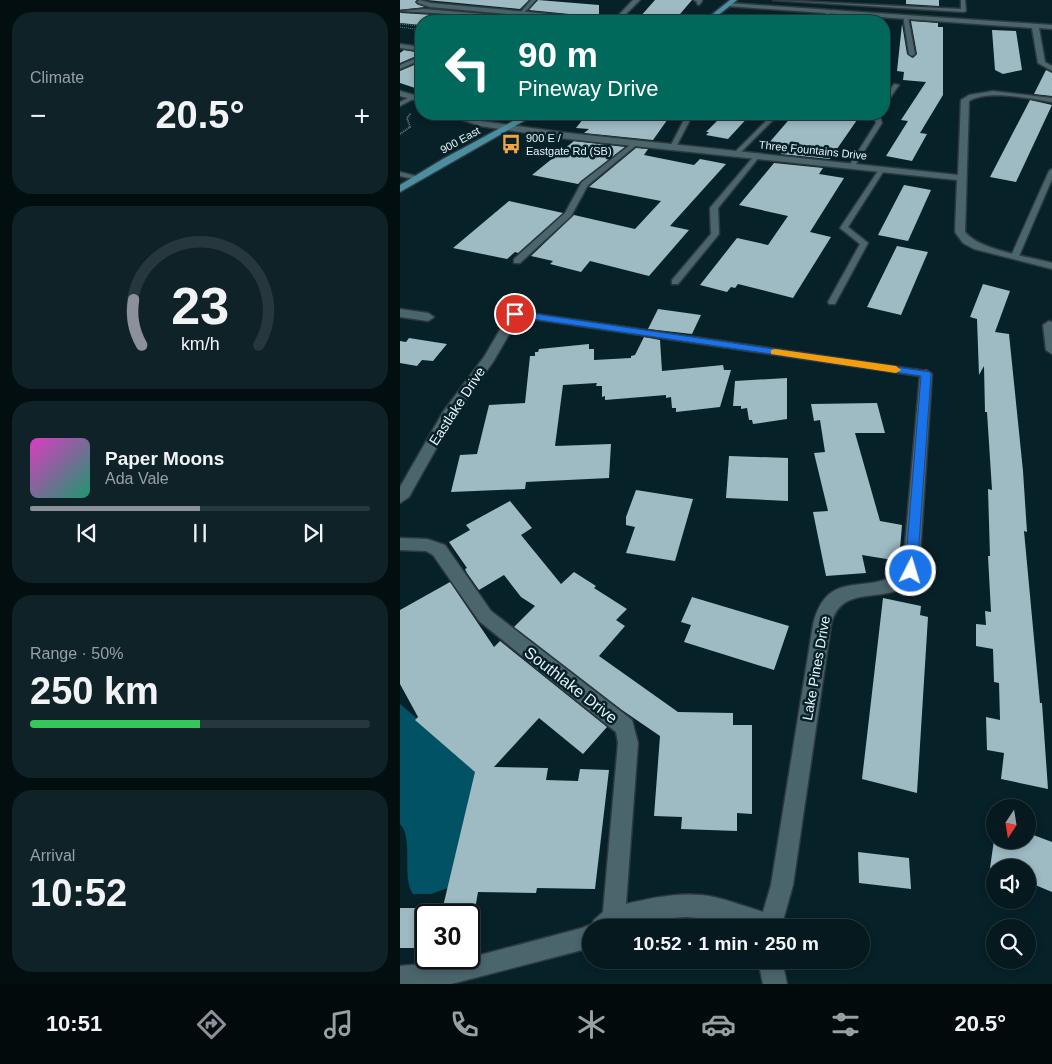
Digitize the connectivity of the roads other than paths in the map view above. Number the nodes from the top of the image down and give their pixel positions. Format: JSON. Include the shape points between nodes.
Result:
{"nodes":[{"id":1,"x":534,"y":0,"type":"edge"},
{"id":2,"x":637,"y":0,"type":"edge"},
{"id":3,"x":775,"y":0,"type":"edge"},
{"id":4,"x":877,"y":0,"type":"edge"},
{"id":5,"x":963,"y":0,"type":"edge"},
{"id":6,"x":422,"y":1,"type":"edge"},
{"id":7,"x":732,"y":2,"type":"edge"},
{"id":8,"x":876,"y":6,"type":"junction"},
{"id":9,"x":401,"y":11,"type":"edge"},
{"id":10,"x":828,"y":12,"type":"junction"},
{"id":11,"x":521,"y":13,"type":"junction"},
{"id":12,"x":484,"y":15,"type":"edge"},
{"id":13,"x":539,"y":15,"type":"edge"},
{"id":14,"x":622,"y":15,"type":"edge"},
{"id":15,"x":715,"y":15,"type":"edge"},
{"id":16,"x":827,"y":15,"type":"edge"},
{"id":17,"x":874,"y":15,"type":"joint"},
{"id":18,"x":890,"y":16,"type":"edge"},
{"id":19,"x":906,"y":17,"type":"junction"},
{"id":20,"x":1035,"y":25,"type":"junction"},
{"id":21,"x":1052,"y":26,"type":"edge"},
{"id":22,"x":400,"y":46,"type":"edge"},
{"id":23,"x":415,"y":47,"type":"edge"},
{"id":24,"x":912,"y":54,"type":"dead end"},
{"id":25,"x":414,"y":61,"type":"edge"},
{"id":26,"x":400,"y":67,"type":"edge"},
{"id":27,"x":1052,"y":68,"type":"edge"},
{"id":28,"x":896,"y":85,"type":"dead end"},
{"id":29,"x":400,"y":93,"type":"edge"},
{"id":30,"x":890,"y":94,"type":"edge"},
{"id":31,"x":415,"y":97,"type":"edge"},
{"id":32,"x":415,"y":99,"type":"edge"},
{"id":33,"x":1052,"y":100,"type":"edge"},
{"id":34,"x":401,"y":102,"type":"edge"},
{"id":35,"x":415,"y":104,"type":"edge"},
{"id":36,"x":470,"y":120,"type":"edge"},
{"id":37,"x":486,"y":120,"type":"edge"},
{"id":38,"x":521,"y":120,"type":"edge"},
{"id":39,"x":687,"y":120,"type":"edge"},
{"id":40,"x":770,"y":120,"type":"edge"},
{"id":41,"x":877,"y":120,"type":"edge"},
{"id":42,"x":508,"y":127,"type":"junction"},
{"id":43,"x":636,"y":144,"type":"junction"},
{"id":44,"x":673,"y":147,"type":"junction"},
{"id":45,"x":736,"y":154,"type":"junction"},
{"id":46,"x":757,"y":156,"type":"junction"},
{"id":47,"x":852,"y":166,"type":"junction"},
{"id":48,"x":882,"y":169,"type":"junction"},
{"id":49,"x":1052,"y":171,"type":"edge"},
{"id":50,"x":400,"y":174,"type":"edge"},
{"id":51,"x":418,"y":178,"type":"junction"},
{"id":52,"x":963,"y":178,"type":"junction"},
{"id":53,"x":400,"y":189,"type":"edge"},
{"id":54,"x":1014,"y":256,"type":"junction"},
{"id":55,"x":517,"y":261,"type":"dead end"},
{"id":56,"x":1052,"y":266,"type":"edge"},
{"id":57,"x":675,"y":282,"type":"dead end"},
{"id":58,"x":832,"y":302,"type":"dead end"},
{"id":59,"x":400,"y":313,"type":"edge"},
{"id":60,"x":515,"y":314,"type":"joint"},
{"id":61,"x":428,"y":317,"type":"dead end"},
{"id":62,"x":1048,"y":324,"type":"dead end"},
{"id":63,"x":1052,"y":350,"type":"edge"},
{"id":64,"x":926,"y":374,"type":"joint"},
{"id":65,"x":400,"y":497,"type":"edge"},
{"id":66,"x":400,"y":544,"type":"edge"},
{"id":67,"x":608,"y":919,"type":"edge"},
{"id":68,"x":621,"y":919,"type":"edge"},
{"id":69,"x":747,"y":919,"type":"edge"},
{"id":70,"x":771,"y":919,"type":"edge"},
{"id":71,"x":582,"y":939,"type":"edge"},
{"id":72,"x":772,"y":969,"type":"edge"},
{"id":73,"x":407,"y":980,"type":"edge"},
{"id":74,"x":775,"y":984,"type":"edge"}],
"edges":[{"from":1,"to":11,"type":"lane"},
{"from":2,"to":14,"type":"street"},
{"from":3,"to":8,"type":"lane"},
{"from":4,"to":8,"type":"lane"},
{"from":5,"to":8,"type":"lane","via":[[964,11]]},
{"from":6,"to":11,"type":"street","via":[[430,5]]},
{"from":7,"to":10,"type":"street"},
{"from":7,"to":15,"type":"main road"},
{"from":8,"to":17,"type":"lane"},
{"from":9,"to":12,"type":"lane"},
{"from":10,"to":16,"type":"lane"},
{"from":10,"to":17,"type":"street"},
{"from":11,"to":13,"type":"street"},
{"from":18,"to":19,"type":"street"},
{"from":19,"to":20,"type":"street"},
{"from":19,"to":24,"type":"lane","via":[[913,42]]},
{"from":20,"to":21,"type":"street"},
{"from":20,"to":27,"type":"street","via":[[1042,63]]},
{"from":22,"to":23,"type":"lane"},
{"from":25,"to":26,"type":"lane"},
{"from":28,"to":30,"type":"lane"},
{"from":29,"to":31,"type":"street"},
{"from":32,"to":34,"type":"lane"},
{"from":33,"to":52,"type":"street","via":[[984,94],[967,98]]},
{"from":34,"to":35,"type":"street"},
{"from":36,"to":42,"type":"street"},
{"from":37,"to":42,"type":"street"},
{"from":38,"to":42,"type":"main road","name":"900 East"},
{"from":39,"to":44,"type":"lane"},
{"from":40,"to":45,"type":"lane"},
{"from":41,"to":47,"type":"lane"},
{"from":42,"to":43,"type":"street","name":"Three Fountains Drive"},
{"from":42,"to":51,"type":"main road","name":"900 East"},
{"from":43,"to":44,"type":"street","name":"Three Fountains Drive"},
{"from":43,"to":55,"type":"lane","via":[[585,184],[568,214]]},
{"from":44,"to":45,"type":"street","name":"Three Fountains Drive"},
{"from":45,"to":46,"type":"street","name":"Three Fountains Drive"},
{"from":46,"to":47,"type":"street","name":"Three Fountains Drive"},
{"from":46,"to":57,"type":"lane","via":[[714,208],[715,234]]},
{"from":47,"to":48,"type":"street","name":"Three Fountains Drive"},
{"from":48,"to":52,"type":"street","name":"Three Fountains Drive"},
{"from":48,"to":58,"type":"lane","via":[[844,228],[864,243]]},
{"from":49,"to":54,"type":"lane"},
{"from":50,"to":51,"type":"lane"},
{"from":51,"to":53,"type":"main road","name":"900 East"},
{"from":52,"to":54,"type":"street","via":[[960,232],[978,247]]},
{"from":54,"to":56,"type":"street"},
{"from":59,"to":61,"type":"street"},
{"from":60,"to":64,"type":"lane"},
{"from":60,"to":65,"type":"street","name":"Eastlake Drive","via":[[489,359],[450,412]]},
{"from":62,"to":63,"type":"street"},
{"from":64,"to":70,"type":"street","name":"Lake Pines Drive","via":[[911,571],[900,582],[851,593],[835,599],[826,609],[782,885]]},
{"from":66,"to":67,"type":"street","name":"Southlake Drive","via":[[427,545],[439,550],[485,616],[625,727],[628,743]]},
{"from":68,"to":69,"type":"street","via":[[657,908],[686,906],[713,908]]},
{"from":71,"to":73,"type":"street","via":[[444,974]]},
{"from":72,"to":74,"type":"street"}]}
